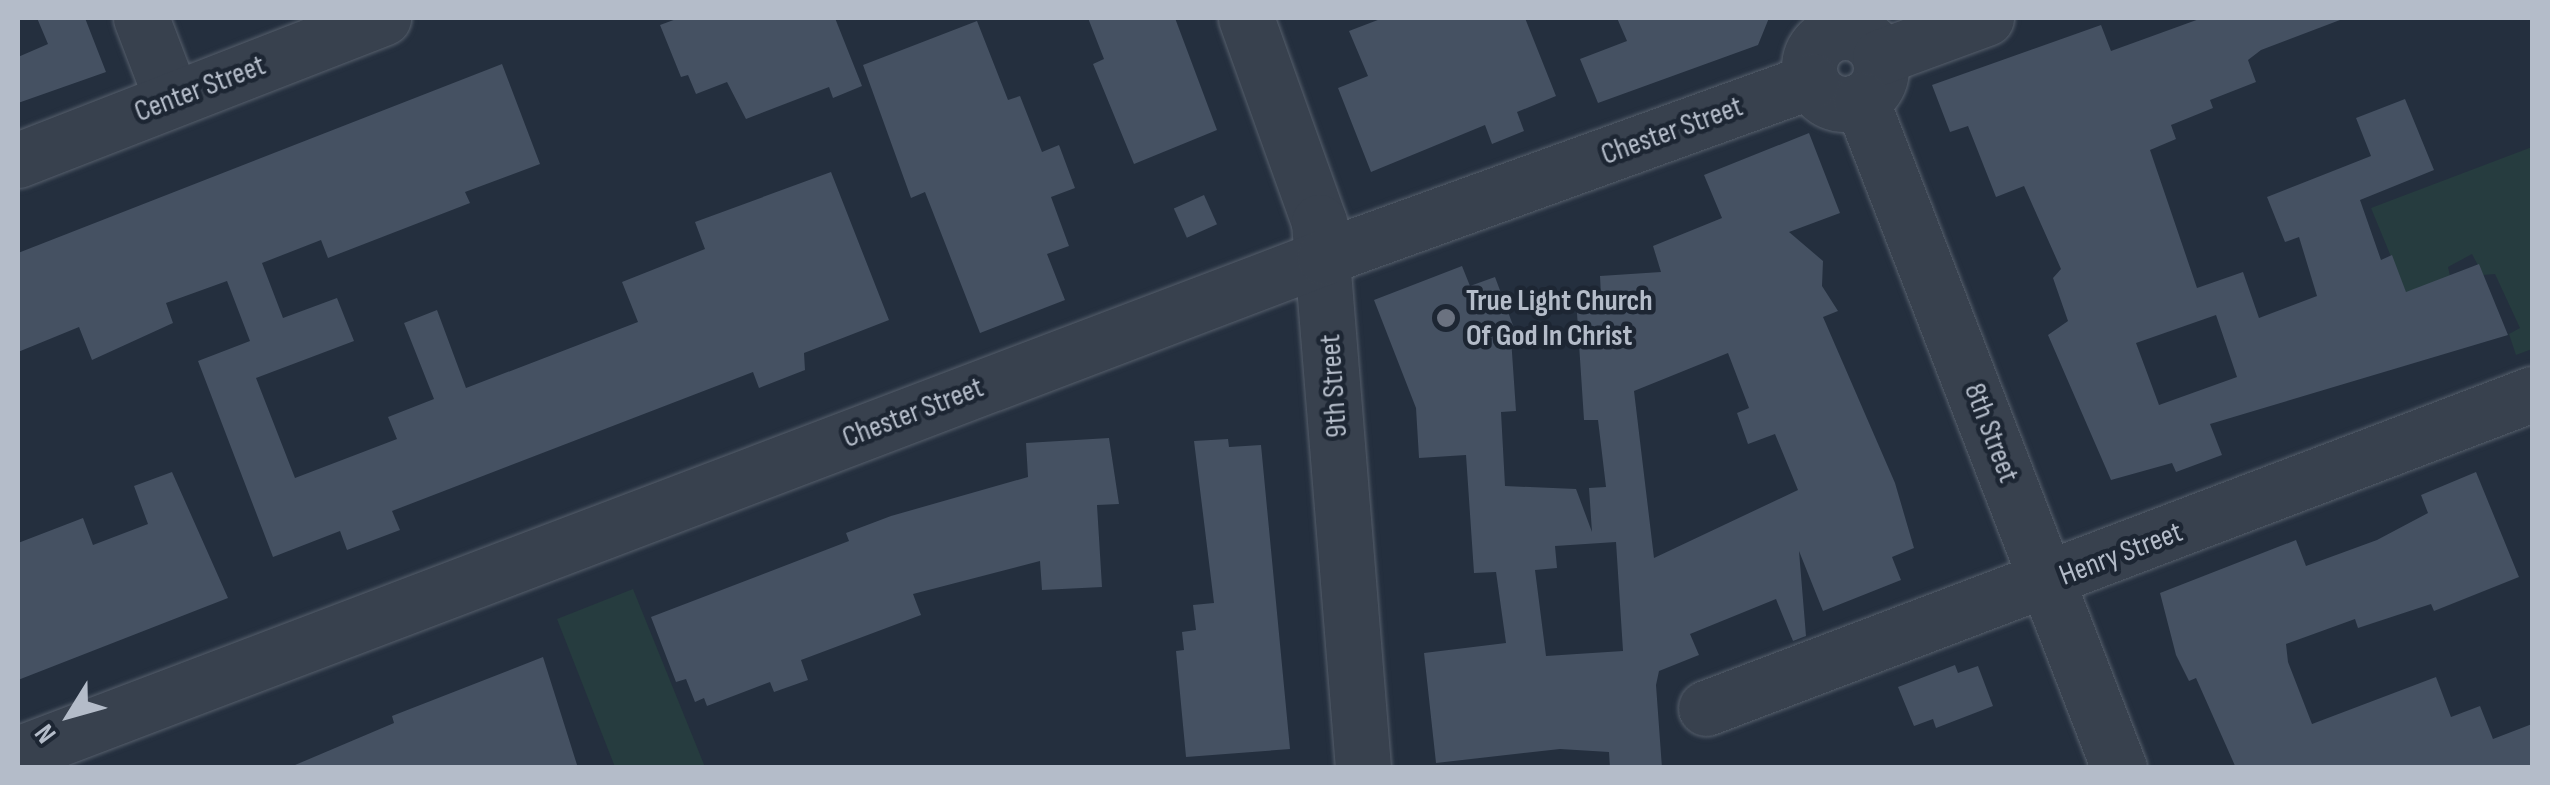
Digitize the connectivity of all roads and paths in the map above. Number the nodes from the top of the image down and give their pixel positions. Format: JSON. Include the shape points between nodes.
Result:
{"nodes":[{"id":1,"x":141,"y":18,"type":"edge"},
{"id":2,"x":383,"y":18,"type":"edge"},
{"id":3,"x":1246,"y":18,"type":"edge"},
{"id":4,"x":1986,"y":18,"type":"edge"},
{"id":5,"x":1843,"y":58,"type":"edge"},
{"id":6,"x":172,"y":99,"type":"junction"},
{"id":7,"x":18,"y":160,"type":"edge"},
{"id":8,"x":1324,"y":257,"type":"junction"},
{"id":9,"x":2532,"y":394,"type":"edge"},
{"id":10,"x":2049,"y":582,"type":"junction"},
{"id":11,"x":1706,"y":708,"type":"dead end"},
{"id":12,"x":18,"y":754,"type":"edge"},
{"id":13,"x":1363,"y":768,"type":"edge"},
{"id":14,"x":2119,"y":768,"type":"edge"}],
"edges":[{"from":1,"to":6,"type":"street"},
{"from":2,"to":6,"type":"street","name":"Center Street"},
{"from":3,"to":8,"type":"street","name":"9th Street","via":[[1310,186]]},
{"from":4,"to":5,"type":"street","name":"Chester Street"},
{"from":5,"to":8,"type":"street","name":"Chester Street"},
{"from":5,"to":10,"type":"street","name":"8th Street"},
{"from":6,"to":7,"type":"street","name":"Center Street"},
{"from":8,"to":12,"type":"street","name":"Chester Street"},
{"from":8,"to":13,"type":"street","name":"9th Street"},
{"from":9,"to":10,"type":"street","name":"Henry Street"},
{"from":10,"to":11,"type":"street","name":"Henry Street"},
{"from":10,"to":14,"type":"street","name":"8th Street"}]}
